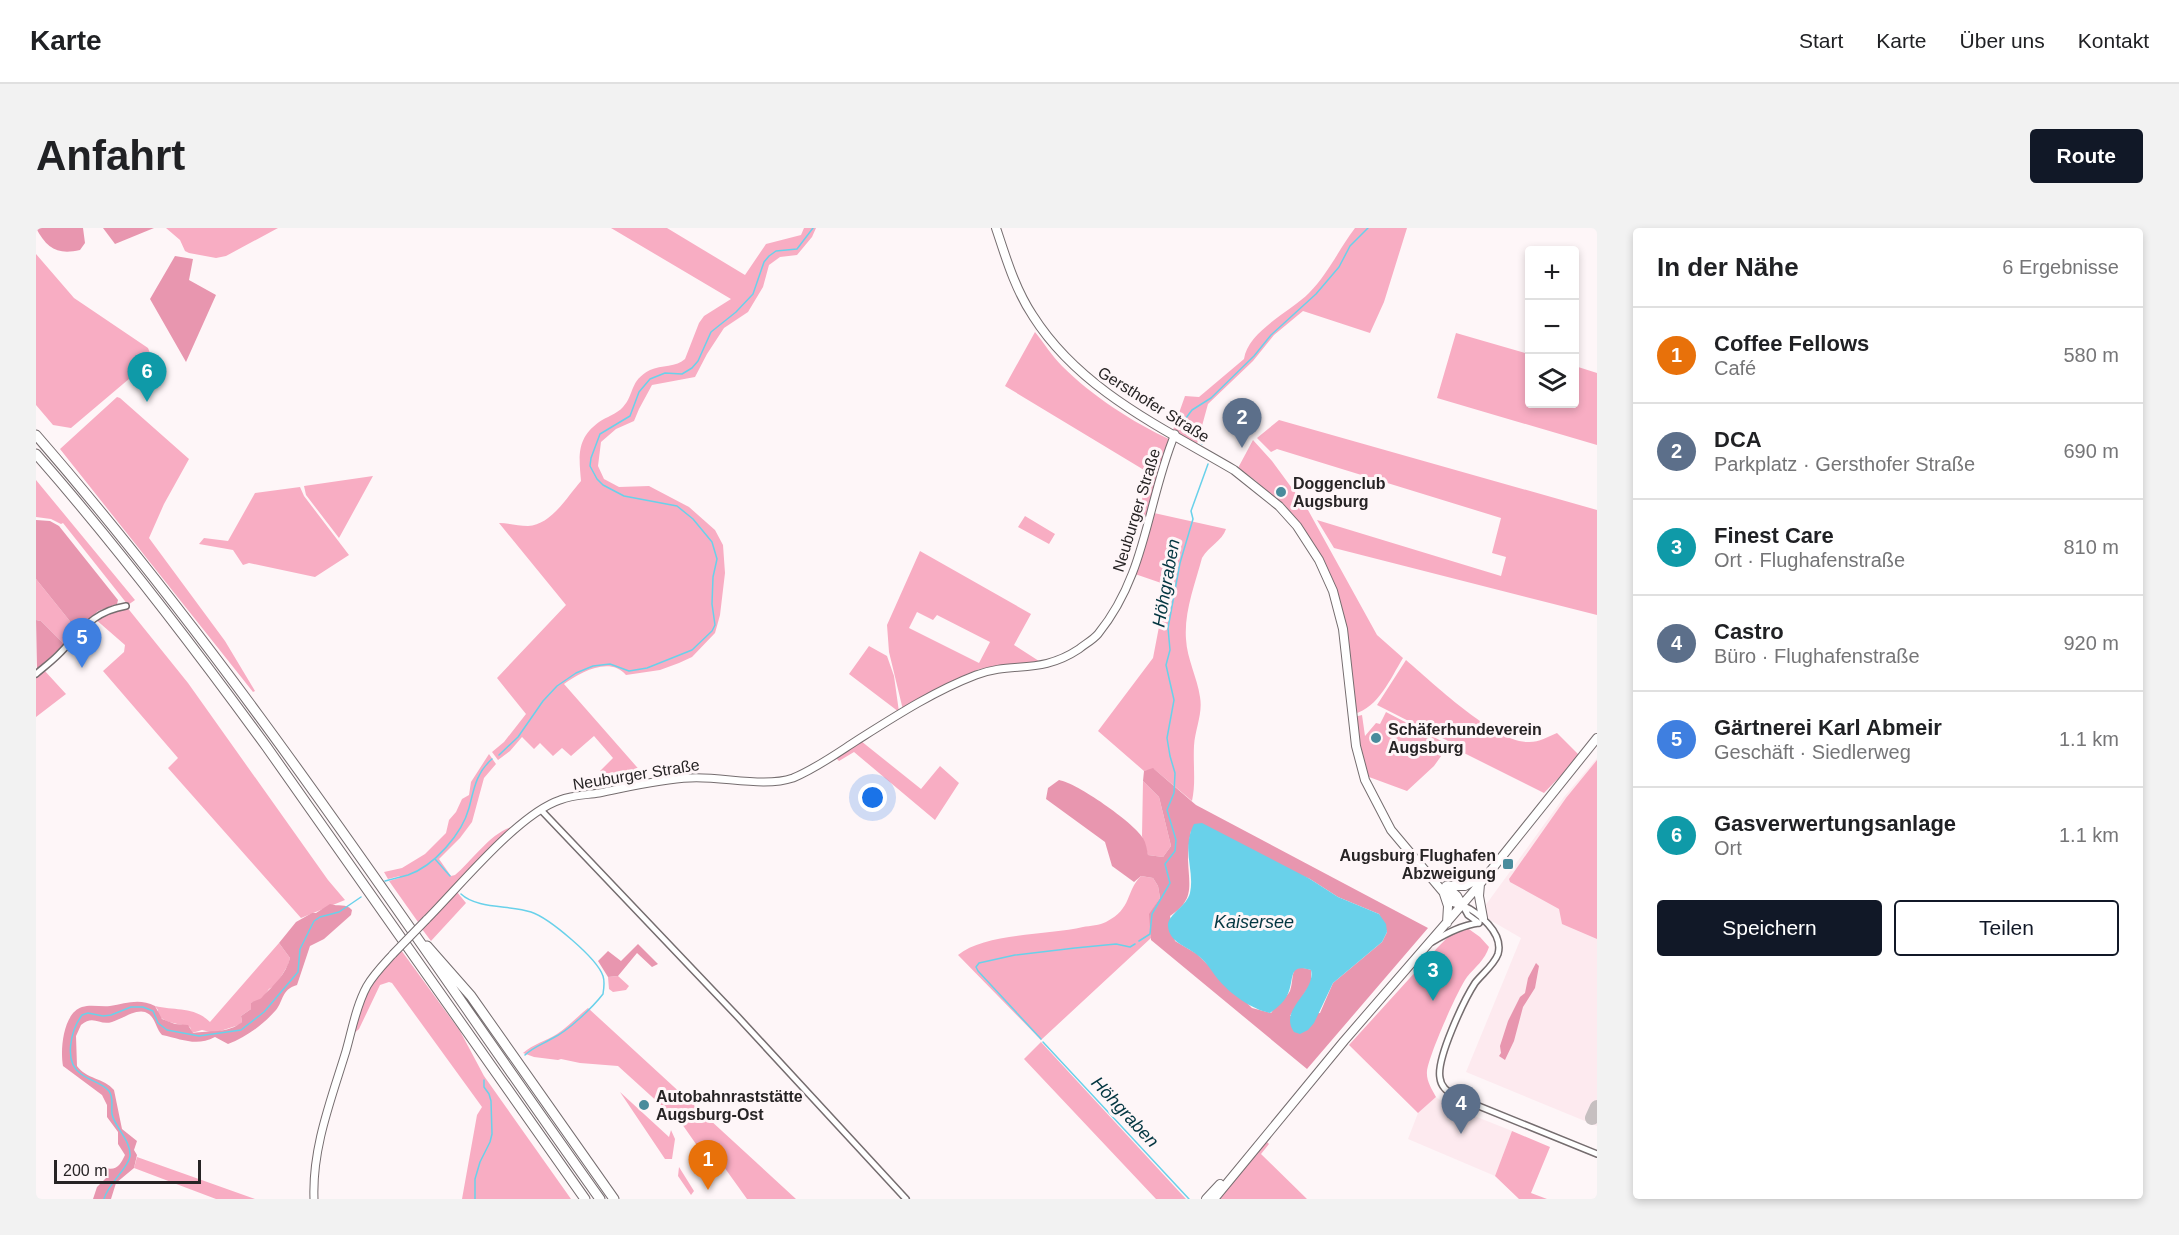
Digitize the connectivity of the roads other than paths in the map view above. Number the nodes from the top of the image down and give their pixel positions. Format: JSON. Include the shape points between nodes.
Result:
{"nodes":[{"id":1,"x":996,"y":228,"type":"edge"},
{"id":2,"x":1175,"y":434,"type":"junction"},
{"id":3,"x":36,"y":435,"type":"edge"},
{"id":4,"x":36,"y":454,"type":"edge"},
{"id":5,"x":126,"y":606,"type":"dead end"},
{"id":6,"x":36,"y":674,"type":"edge"},
{"id":7,"x":1597,"y":738,"type":"edge"},
{"id":8,"x":541,"y":810,"type":"junction"},
{"id":9,"x":1490,"y":872,"type":"junction"},
{"id":10,"x":1480,"y":884,"type":"junction"},
{"id":11,"x":1445,"y":890,"type":"junction"},
{"id":12,"x":1462,"y":905,"type":"junction"},
{"id":13,"x":1481,"y":920,"type":"junction"},
{"id":14,"x":1447,"y":922,"type":"junction"},
{"id":15,"x":410,"y":929,"type":"junction"},
{"id":16,"x":1430,"y":942,"type":"junction"},
{"id":17,"x":502,"y":1037,"type":"junction"},
{"id":18,"x":528,"y":1061,"type":"dead end"},
{"id":19,"x":1256,"y":1146,"type":"junction"},
{"id":20,"x":1597,"y":1154,"type":"edge"},
{"id":21,"x":314,"y":1199,"type":"edge"},
{"id":22,"x":585,"y":1199,"type":"edge"},
{"id":23,"x":600,"y":1199,"type":"edge"},
{"id":24,"x":614,"y":1199,"type":"edge"},
{"id":25,"x":906,"y":1199,"type":"edge"},
{"id":26,"x":1206,"y":1199,"type":"edge"},
{"id":27,"x":1214,"y":1199,"type":"edge"}],
"edges":[{"from":1,"to":2,"type":"main road","name":"Gersthofer Straße","via":[[1031,315],[1066,360],[1099,388]]},
{"from":2,"to":8,"type":"street","name":"Neuburger Straße","via":[[1131,576],[1108,621],[1095,637],[1073,653],[1040,666],[967,678],[790,778],[682,778],[561,800]]},
{"from":2,"to":11,"type":"main road","name":"Gersthofer Straße","via":[[1253,483],[1279,506],[1309,543],[1333,591],[1343,629],[1354,736],[1365,780],[1391,830]]},
{"from":3,"to":15,"type":"highway","via":[[222,664]]},
{"from":4,"to":22,"type":"highway","via":[[219,681]]},
{"from":5,"to":6,"type":"street","via":[[106,610],[88,622]]},
{"from":7,"to":9,"type":"main road"},
{"from":8,"to":21,"type":"street","name":"Neuburger Straße","bridge":true,"via":[[512,833],[393,954],[366,987],[330,1098],[313,1179]]},
{"from":8,"to":25,"type":"street"},
{"from":9,"to":10,"type":"main road"},
{"from":9,"to":11,"type":"main road","via":[[1465,886]]},
{"from":10,"to":12,"type":"main road"},
{"from":10,"to":13,"type":"main road"},
{"from":11,"to":12,"type":"main road","name":"Gersthofer Straße","via":[[1453,902]]},
{"from":11,"to":14,"type":"main road"},
{"from":12,"to":13,"type":"street","via":[[1472,909]]},
{"from":12,"to":14,"type":"main road"},
{"from":13,"to":16,"type":"street"},
{"from":13,"to":20,"type":"street","via":[[1498,941],[1498,954],[1467,998],[1441,1060],[1440,1081],[1454,1095]]},
{"from":14,"to":16,"type":"main road"},
{"from":15,"to":17,"type":"highway","via":[[452,973]]},
{"from":15,"to":23,"type":"highway"},
{"from":16,"to":19,"type":"main road"},
{"from":17,"to":18,"type":"highway"},
{"from":17,"to":24,"type":"highway"},
{"from":19,"to":26,"type":"main road"},
{"from":19,"to":27,"type":"main road"}]}
